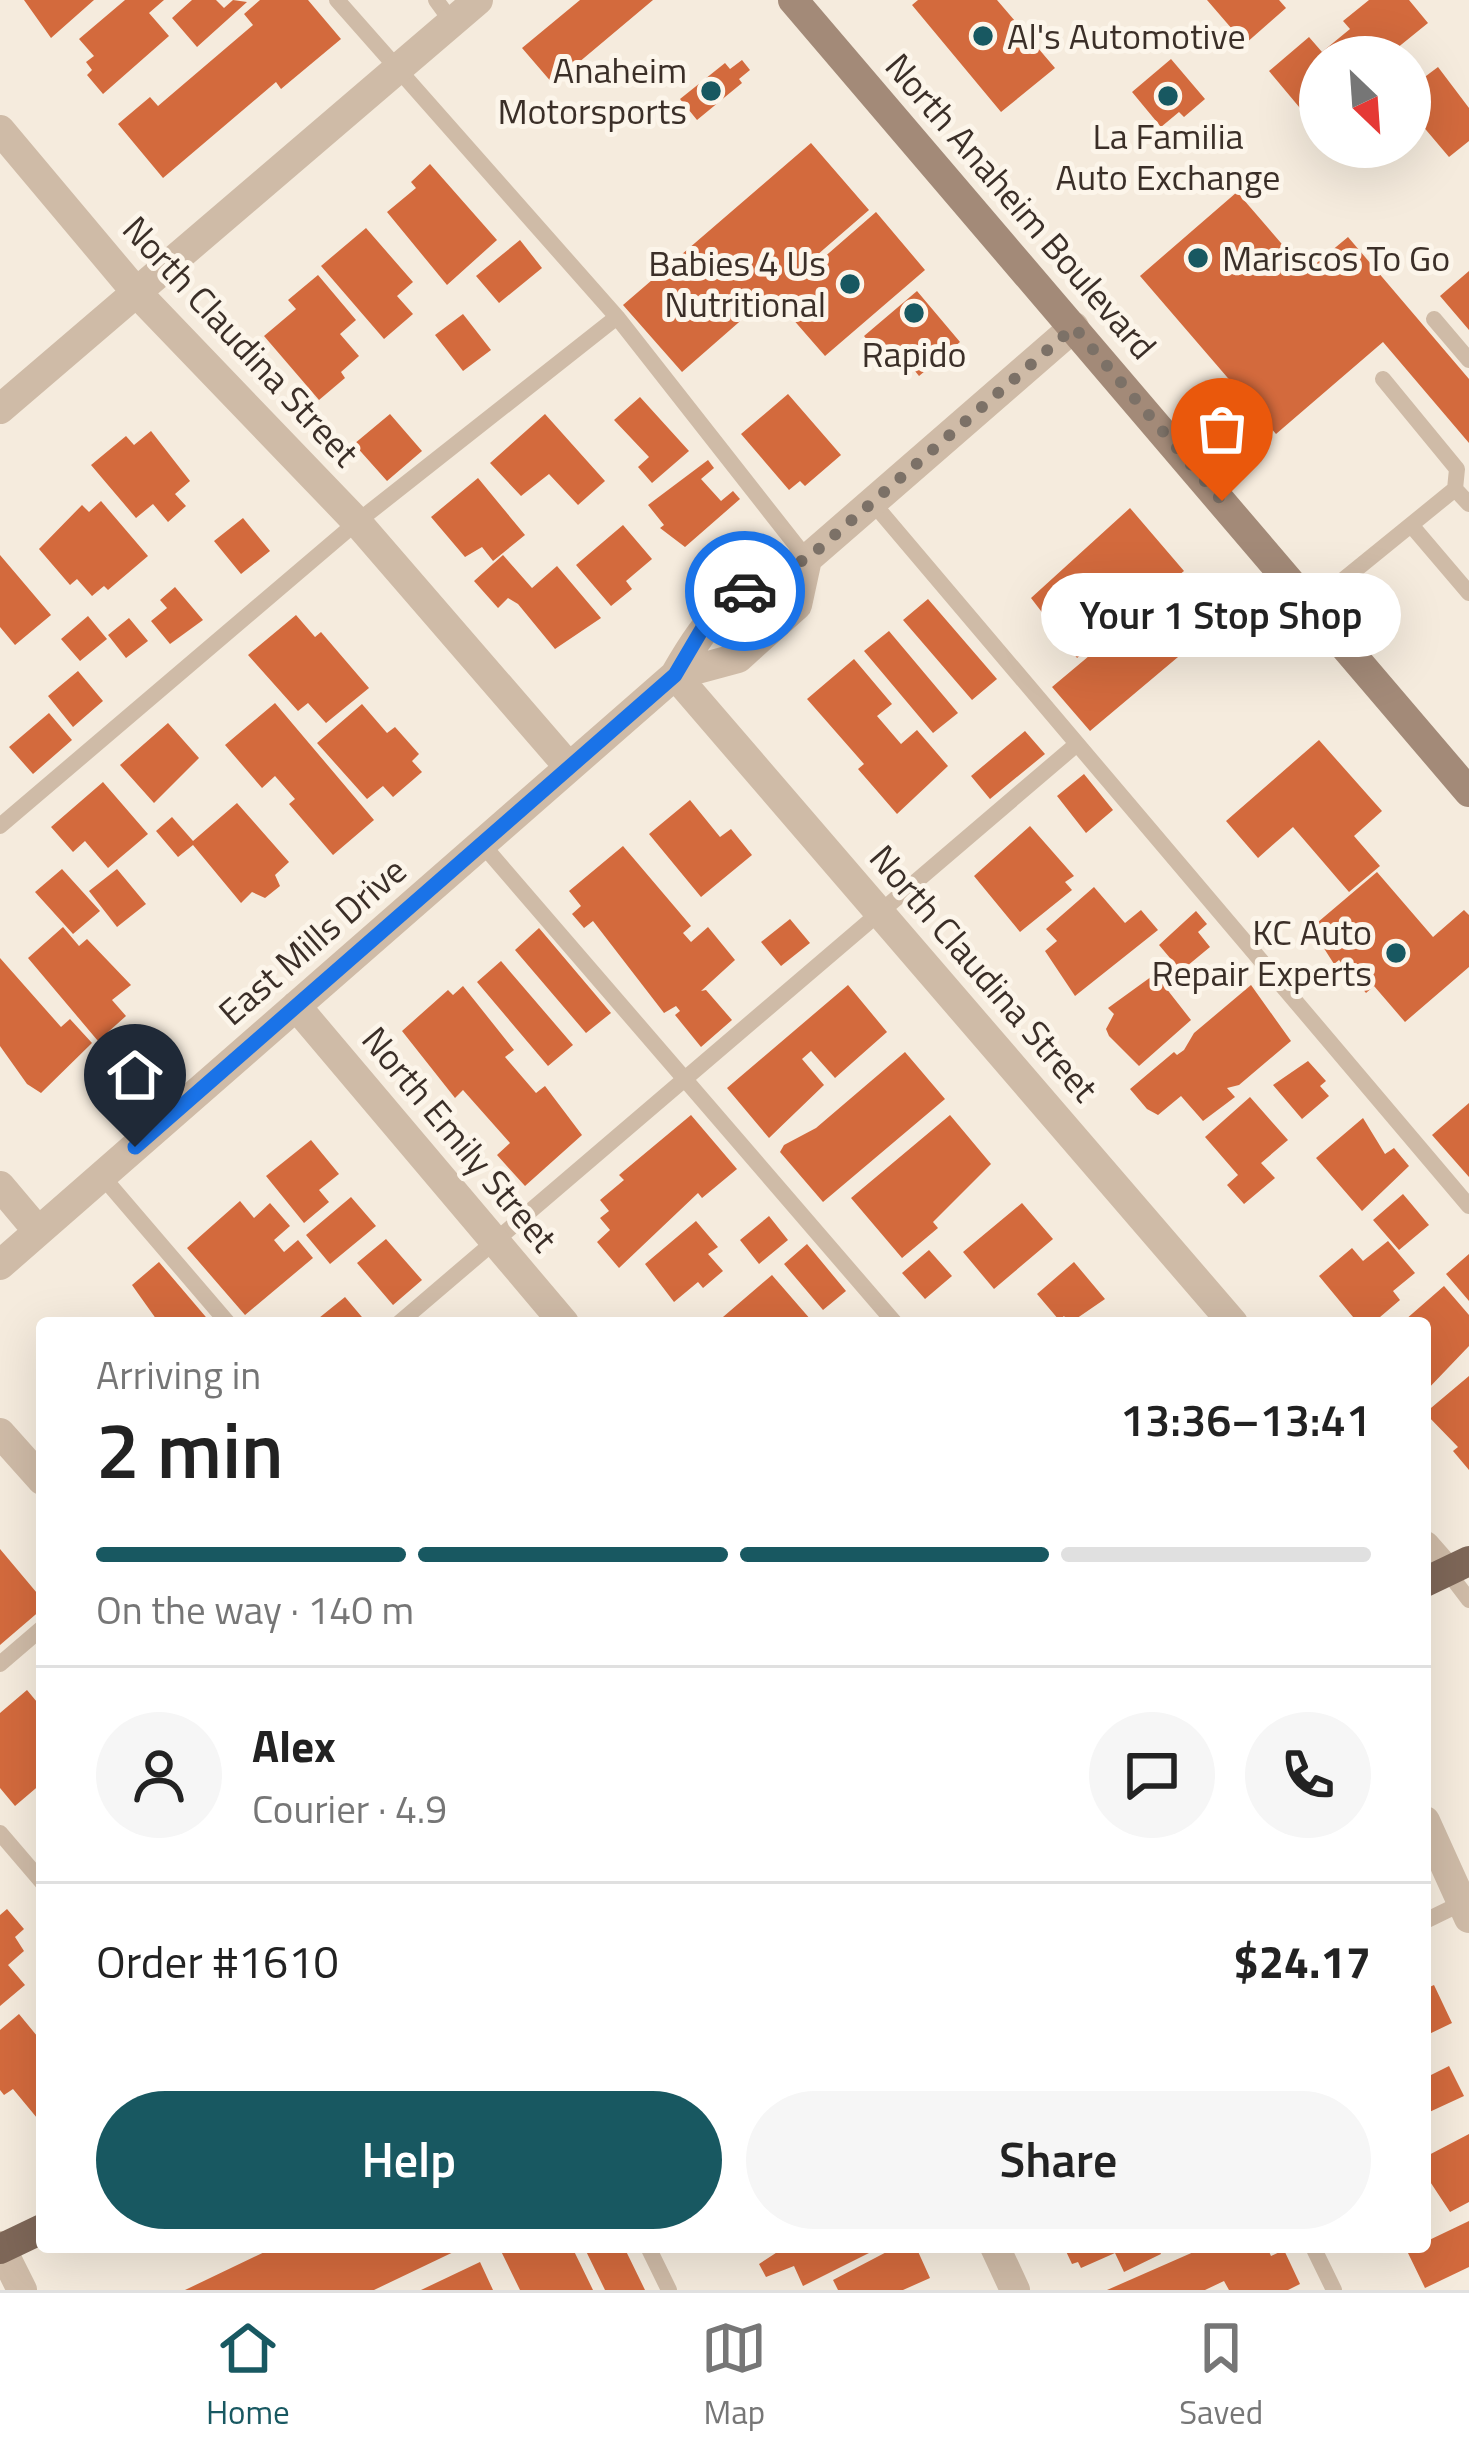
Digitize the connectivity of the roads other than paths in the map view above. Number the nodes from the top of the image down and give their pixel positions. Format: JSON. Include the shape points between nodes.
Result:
{"nodes":[{"id":1,"x":337,"y":0,"type":"edge"},
{"id":2,"x":478,"y":0,"type":"edge"},
{"id":3,"x":793,"y":0,"type":"edge"},
{"id":4,"x":444,"y":11,"type":"edge"},
{"id":5,"x":397,"y":70,"type":"junction"},
{"id":6,"x":0,"y":130,"type":"edge"},
{"id":7,"x":137,"y":293,"type":"junction"},
{"id":8,"x":616,"y":316,"type":"junction"},
{"id":9,"x":1434,"y":319,"type":"dead end"},
{"id":10,"x":1074,"y":327,"type":"junction"},
{"id":11,"x":1469,"y":360,"type":"edge"},
{"id":12,"x":1383,"y":379,"type":"dead end"},
{"id":13,"x":0,"y":409,"type":"edge"},
{"id":14,"x":1455,"y":488,"type":"junction"},
{"id":15,"x":873,"y":502,"type":"junction"},
{"id":16,"x":1469,"y":504,"type":"edge"},
{"id":17,"x":357,"y":522,"type":"junction"},
{"id":18,"x":1411,"y":525,"type":"junction"},
{"id":19,"x":807,"y":559,"type":"junction"},
{"id":20,"x":1469,"y":593,"type":"edge"},
{"id":21,"x":1311,"y":606,"type":"junction"},
{"id":22,"x":675,"y":675,"type":"junction"},
{"id":23,"x":1077,"y":744,"type":"junction"},
{"id":24,"x":569,"y":767,"type":"junction"},
{"id":25,"x":1469,"y":792,"type":"edge"},
{"id":26,"x":0,"y":826,"type":"edge"},
{"id":27,"x":482,"y":844,"type":"junction"},
{"id":28,"x":880,"y":912,"type":"junction"},
{"id":29,"x":296,"y":1006,"type":"junction"},
{"id":30,"x":686,"y":1078,"type":"junction"},
{"id":31,"x":102,"y":1176,"type":"junction"},
{"id":32,"x":0,"y":1186,"type":"edge"},
{"id":33,"x":1469,"y":1206,"type":"edge"},
{"id":34,"x":38,"y":1232,"type":"junction"},
{"id":35,"x":495,"y":1241,"type":"junction"},
{"id":36,"x":0,"y":1265,"type":"edge"},
{"id":37,"x":223,"y":1317,"type":"edge"},
{"id":38,"x":406,"y":1317,"type":"edge"},
{"id":39,"x":559,"y":1317,"type":"edge"},
{"id":40,"x":891,"y":1317,"type":"edge"},
{"id":41,"x":1228,"y":1317,"type":"edge"},
{"id":42,"x":0,"y":1433,"type":"edge"},
{"id":43,"x":36,"y":1473,"type":"edge"},
{"id":44,"x":1447,"y":1571,"type":"edge"},
{"id":45,"x":1469,"y":1600,"type":"edge"},
{"id":46,"x":36,"y":1633,"type":"edge"},
{"id":47,"x":0,"y":1664,"type":"edge"},
{"id":48,"x":0,"y":1833,"type":"edge"},
{"id":49,"x":1431,"y":1834,"type":"edge"},
{"id":50,"x":36,"y":1875,"type":"edge"},
{"id":51,"x":1466,"y":1910,"type":"edge"},
{"id":52,"x":1431,"y":1919,"type":"edge"},
{"id":53,"x":36,"y":2232,"type":"edge"},
{"id":54,"x":0,"y":2248,"type":"edge"},
{"id":55,"x":651,"y":2253,"type":"edge"},
{"id":56,"x":997,"y":2253,"type":"edge"},
{"id":57,"x":1316,"y":2253,"type":"edge"},
{"id":58,"x":22,"y":2290,"type":"edge"},
{"id":59,"x":670,"y":2290,"type":"edge"},
{"id":60,"x":1015,"y":2290,"type":"edge"},
{"id":61,"x":1334,"y":2290,"type":"edge"}],
"edges":[{"from":1,"to":5,"type":"lane"},
{"from":2,"to":4,"type":"street"},
{"from":3,"to":10,"type":"main road","name":"North Anaheim Boulevard"},
{"from":4,"to":5,"type":"street"},
{"from":5,"to":7,"type":"street"},
{"from":5,"to":8,"type":"lane"},
{"from":6,"to":7,"type":"street","name":"North Claudina Street"},
{"from":7,"to":13,"type":"street"},
{"from":7,"to":17,"type":"street","name":"North Claudina Street"},
{"from":8,"to":17,"type":"lane"},
{"from":8,"to":19,"type":"lane"},
{"from":9,"to":11,"type":"lane"},
{"from":10,"to":15,"type":"street","name":"East Mills Drive"},
{"from":10,"to":21,"type":"main road","name":"North Anaheim Boulevard"},
{"from":12,"to":14,"type":"lane","via":[[1457,469]]},
{"from":14,"to":16,"type":"lane"},
{"from":14,"to":18,"type":"lane"},
{"from":15,"to":19,"type":"street","name":"East Mills Drive"},
{"from":15,"to":23,"type":"lane"},
{"from":17,"to":24,"type":"street","name":"North Claudina Street"},
{"from":17,"to":26,"type":"lane"},
{"from":18,"to":20,"type":"lane"},
{"from":18,"to":21,"type":"lane"},
{"from":19,"to":22,"type":"street","name":"East Mills Drive","via":[[768,573],[708,619]]},
{"from":19,"to":22,"type":"street","name":"East Mills Drive","via":[[797,605],[738,658]]},
{"from":21,"to":25,"type":"main road","name":"North Anaheim Boulevard"},
{"from":22,"to":24,"type":"street","name":"East Mills Drive"},
{"from":22,"to":28,"type":"street","name":"North Claudina Street"},
{"from":23,"to":28,"type":"lane"},
{"from":23,"to":33,"type":"lane"},
{"from":24,"to":27,"type":"street","name":"East Mills Drive"},
{"from":27,"to":29,"type":"street","name":"East Mills Drive"},
{"from":27,"to":30,"type":"lane"},
{"from":28,"to":30,"type":"lane"},
{"from":28,"to":41,"type":"street","name":"North Claudina Street"},
{"from":29,"to":31,"type":"street","name":"East Mills Drive"},
{"from":29,"to":35,"type":"street","name":"North Emily Street"},
{"from":30,"to":35,"type":"lane"},
{"from":30,"to":40,"type":"lane"},
{"from":31,"to":34,"type":"street","name":"East Mills Drive"},
{"from":31,"to":37,"type":"lane"},
{"from":32,"to":34,"type":"street"},
{"from":34,"to":36,"type":"street","name":"East Mills Drive"},
{"from":35,"to":38,"type":"lane"},
{"from":35,"to":39,"type":"street","name":"North Emily Street"},
{"from":42,"to":43,"type":"street"},
{"from":44,"to":45,"type":"lane"},
{"from":46,"to":47,"type":"lane"},
{"from":48,"to":50,"type":"lane"},
{"from":49,"to":51,"type":"street"},
{"from":51,"to":52,"type":"lane"},
{"from":53,"to":54,"type":"main road"},
{"from":54,"to":58,"type":"street"},
{"from":55,"to":59,"type":"lane"},
{"from":56,"to":60,"type":"street"},
{"from":57,"to":61,"type":"lane"}]}
